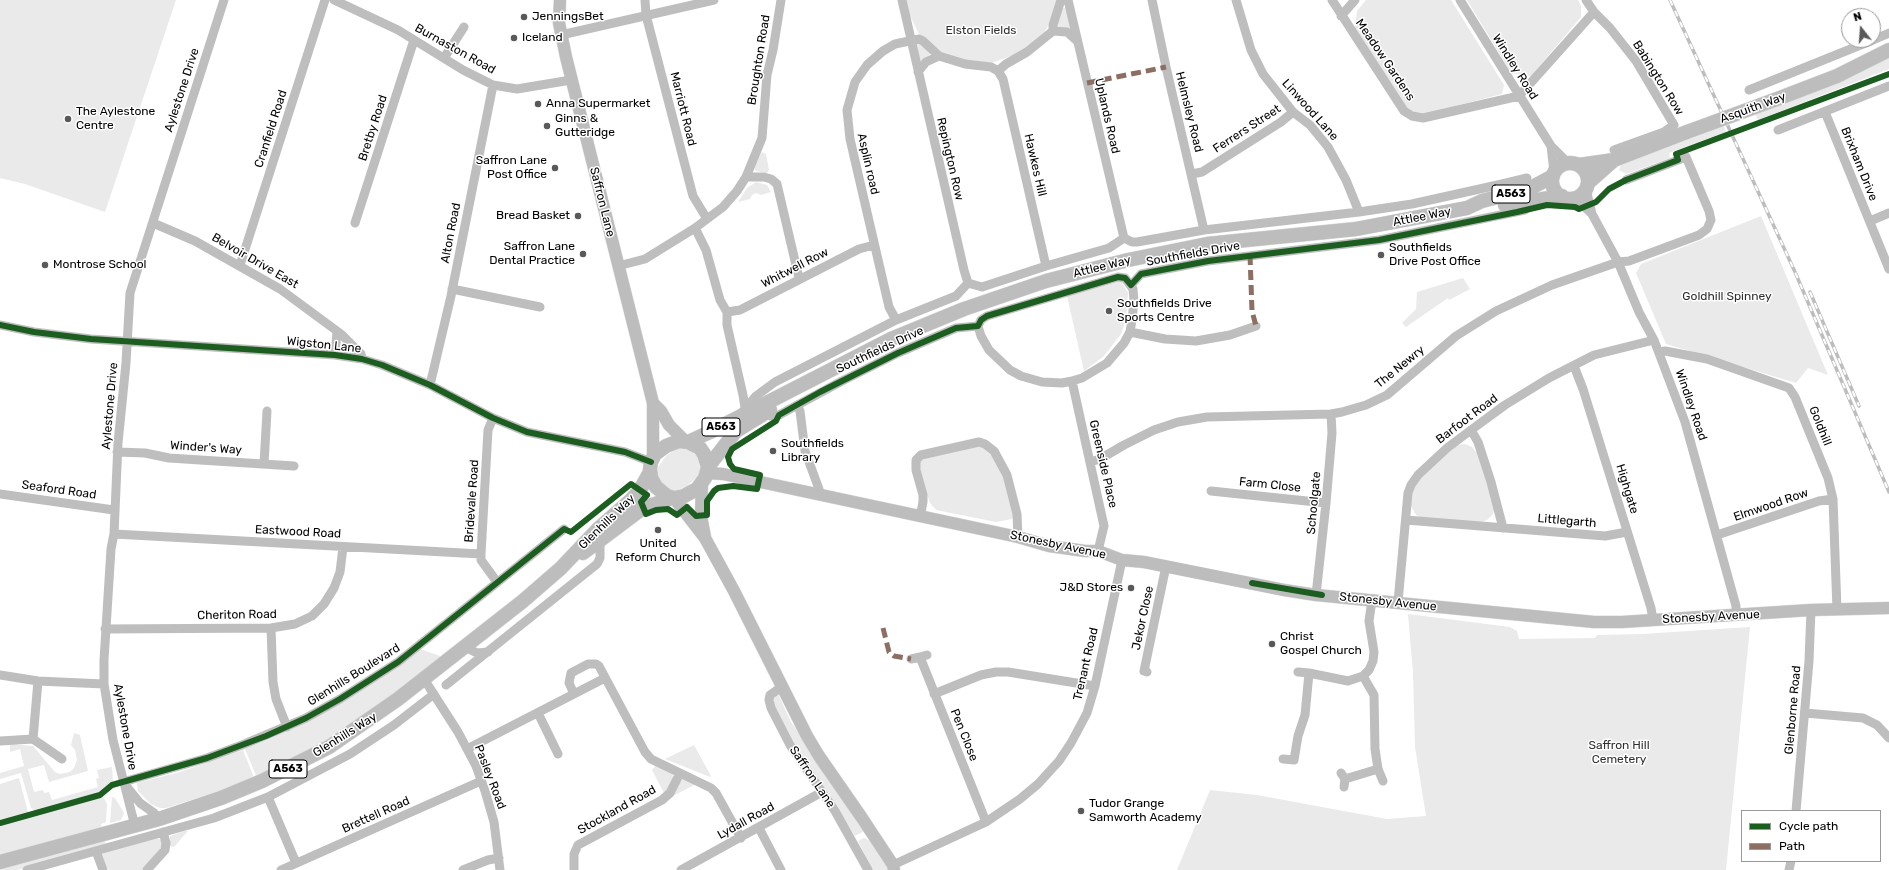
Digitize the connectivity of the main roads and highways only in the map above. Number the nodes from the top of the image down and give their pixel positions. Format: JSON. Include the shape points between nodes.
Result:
{"nodes":[{"id":1,"x":560,"y":0,"type":"edge"},
{"id":2,"x":1889,"y":50,"type":"edge"},
{"id":3,"x":1614,"y":155,"type":"junction"},
{"id":4,"x":1573,"y":164,"type":"junction"},
{"id":5,"x":1554,"y":174,"type":"junction"},
{"id":6,"x":1587,"y":186,"type":"junction"},
{"id":7,"x":1568,"y":197,"type":"junction"},
{"id":8,"x":1516,"y":205,"type":"junction"},
{"id":9,"x":804,"y":384,"type":"junction"},
{"id":10,"x":653,"y":403,"type":"junction"},
{"id":11,"x":686,"y":441,"type":"junction"},
{"id":12,"x":651,"y":464,"type":"junction"},
{"id":13,"x":706,"y":474,"type":"junction"},
{"id":14,"x":673,"y":498,"type":"junction"},
{"id":15,"x":705,"y":538,"type":"junction"},
{"id":16,"x":561,"y":568,"type":"junction"},
{"id":17,"x":1889,"y":608,"type":"edge"},
{"id":18,"x":0,"y":862,"type":"edge"},
{"id":19,"x":894,"y":867,"type":"edge"}],
"edges":[{"from":1,"to":10,"type":"main road","name":"Saffron Lane","via":[[561,35],[571,80]]},
{"from":2,"to":3,"type":"highway","name":"Asquith Way","bridge":true,"via":[[1836,76],[1777,99]]},
{"from":3,"to":4,"type":"highway","name":"Asquith Way"},
{"from":3,"to":6,"type":"highway","name":"Asquith Way"},
{"from":4,"to":5,"type":"highway","via":[[1563,164]]},
{"from":4,"to":6,"type":"highway","via":[[1585,170]]},
{"from":5,"to":7,"type":"highway","via":[[1555,190]]},
{"from":5,"to":8,"type":"highway","name":"Attlee Way","number":"A563","via":[[1529,189]]},
{"from":6,"to":7,"type":"highway","via":[[1579,196]]},
{"from":7,"to":8,"type":"highway","name":"Attlee Way","number":"A563"},
{"from":8,"to":9,"type":"highway","name":"Attlee Way","number":"A563","via":[[1482,201],[1466,208],[1356,229],[1218,242],[1086,270],[1039,283],[952,314],[891,339]]},
{"from":9,"to":11,"type":"highway","name":"Attlee Way","number":"A563","via":[[742,413],[710,432]]},
{"from":9,"to":13,"type":"highway","name":"Attlee Way","number":"A563","via":[[766,413],[736,431]]},
{"from":10,"to":11,"type":"main road","name":"Saffron Lane","via":[[669,426]]},
{"from":10,"to":12,"type":"main road","name":"Saffron Lane"},
{"from":11,"to":12,"type":"highway","number":"A563","via":[[666,446]]},
{"from":11,"to":13,"type":"highway","number":"A563","via":[[700,448],[704,454]]},
{"from":12,"to":14,"type":"highway","via":[[656,487]]},
{"from":12,"to":16,"type":"highway","name":"Glenhills Way","number":"A563","via":[[640,490]]},
{"from":13,"to":14,"type":"highway","number":"A563","via":[[692,493]]},
{"from":13,"to":15,"type":"main road","name":"Saffron Lane","via":[[701,516]]},
{"from":13,"to":17,"type":"main road","name":"Stonesby Avenue","via":[[723,474],[819,494],[1049,546],[1098,551],[1122,560],[1316,594],[1594,622]]},
{"from":14,"to":15,"type":"main road","name":"Saffron Lane"},
{"from":14,"to":16,"type":"highway","name":"Glenhills Way","number":"A563","via":[[643,508],[600,542]]},
{"from":15,"to":19,"type":"main road","name":"Saffron Lane","via":[[819,756]]},
{"from":16,"to":18,"type":"highway","name":"Glenhills Way","number":"A563","via":[[424,679],[348,734],[295,765],[262,782],[158,819]]}]}
